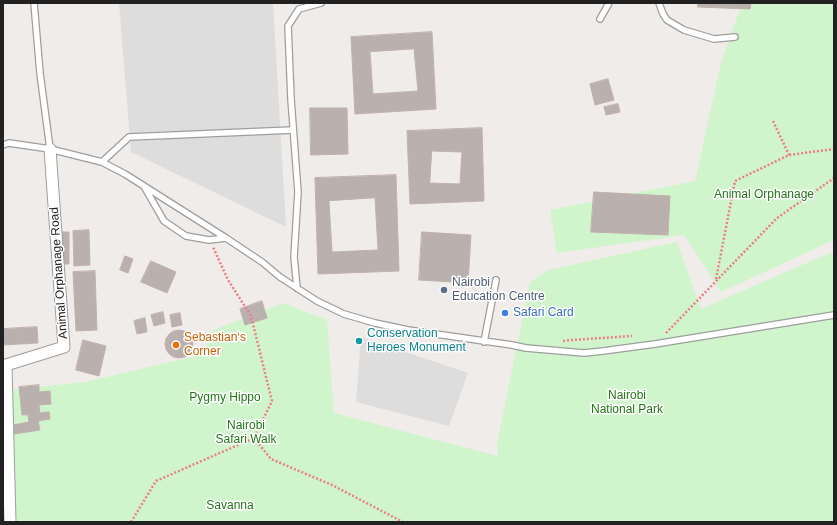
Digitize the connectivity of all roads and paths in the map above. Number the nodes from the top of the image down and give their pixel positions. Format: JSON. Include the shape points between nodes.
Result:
{"nodes":[{"id":1,"x":34,"y":3,"type":"edge"},
{"id":2,"x":321,"y":3,"type":"edge"},
{"id":3,"x":609,"y":3,"type":"edge"},
{"id":4,"x":659,"y":3,"type":"edge"},
{"id":5,"x":600,"y":19,"type":"dead end"},
{"id":6,"x":735,"y":37,"type":"dead end"},
{"id":7,"x":773,"y":121,"type":"dead end"},
{"id":8,"x":293,"y":130,"type":"junction"},
{"id":9,"x":3,"y":145,"type":"edge"},
{"id":10,"x":50,"y":149,"type":"junction"},
{"id":11,"x":834,"y":149,"type":"edge"},
{"id":12,"x":788,"y":155,"type":"junction"},
{"id":13,"x":102,"y":162,"type":"junction"},
{"id":14,"x":834,"y":178,"type":"edge"},
{"id":15,"x":144,"y":186,"type":"junction"},
{"id":16,"x":226,"y":238,"type":"junction"},
{"id":17,"x":210,"y":240,"type":"junction"},
{"id":18,"x":496,"y":280,"type":"dead end"},
{"id":19,"x":716,"y":281,"type":"junction"},
{"id":20,"x":297,"y":288,"type":"junction"},
{"id":21,"x":834,"y":316,"type":"edge"},
{"id":22,"x":664,"y":335,"type":"dead end"},
{"id":23,"x":634,"y":336,"type":"dead end"},
{"id":24,"x":484,"y":342,"type":"junction"},
{"id":25,"x":557,"y":342,"type":"dead end"},
{"id":26,"x":254,"y":438,"type":"junction"},
{"id":27,"x":10,"y":522,"type":"edge"},
{"id":28,"x":131,"y":522,"type":"edge"},
{"id":29,"x":403,"y":522,"type":"edge"}],
"edges":[{"from":1,"to":10,"type":"lane"},
{"from":2,"to":8,"type":"lane","via":[[299,9],[288,26]]},
{"from":3,"to":5,"type":"lane"},
{"from":4,"to":6,"type":"lane","via":[[667,20],[684,30],[714,39]]},
{"from":7,"to":12,"type":"path"},
{"from":8,"to":13,"type":"lane","via":[[129,137]]},
{"from":8,"to":20,"type":"lane","via":[[298,192],[294,257]]},
{"from":9,"to":10,"type":"lane","via":[[9,143]]},
{"from":10,"to":13,"type":"lane"},
{"from":10,"to":27,"type":"street","name":"Animal Orphanage Road","via":[[64,347],[6,365]]},
{"from":11,"to":12,"type":"path"},
{"from":12,"to":19,"type":"path","via":[[735,180]]},
{"from":13,"to":15,"type":"lane"},
{"from":14,"to":19,"type":"path","via":[[777,218]]},
{"from":15,"to":16,"type":"lane"},
{"from":15,"to":17,"type":"lane","via":[[164,221],[186,236]]},
{"from":16,"to":17,"type":"lane"},
{"from":16,"to":20,"type":"lane"},
{"from":17,"to":26,"type":"path","via":[[228,280],[251,316],[272,400]]},
{"from":18,"to":24,"type":"lane"},
{"from":19,"to":22,"type":"path"},
{"from":20,"to":24,"type":"lane","via":[[344,314],[375,323]]},
{"from":21,"to":24,"type":"lane","via":[[584,353]]},
{"from":23,"to":25,"type":"path"},
{"from":26,"to":28,"type":"path","via":[[156,481]]},
{"from":26,"to":29,"type":"path","via":[[271,459]]}]}
